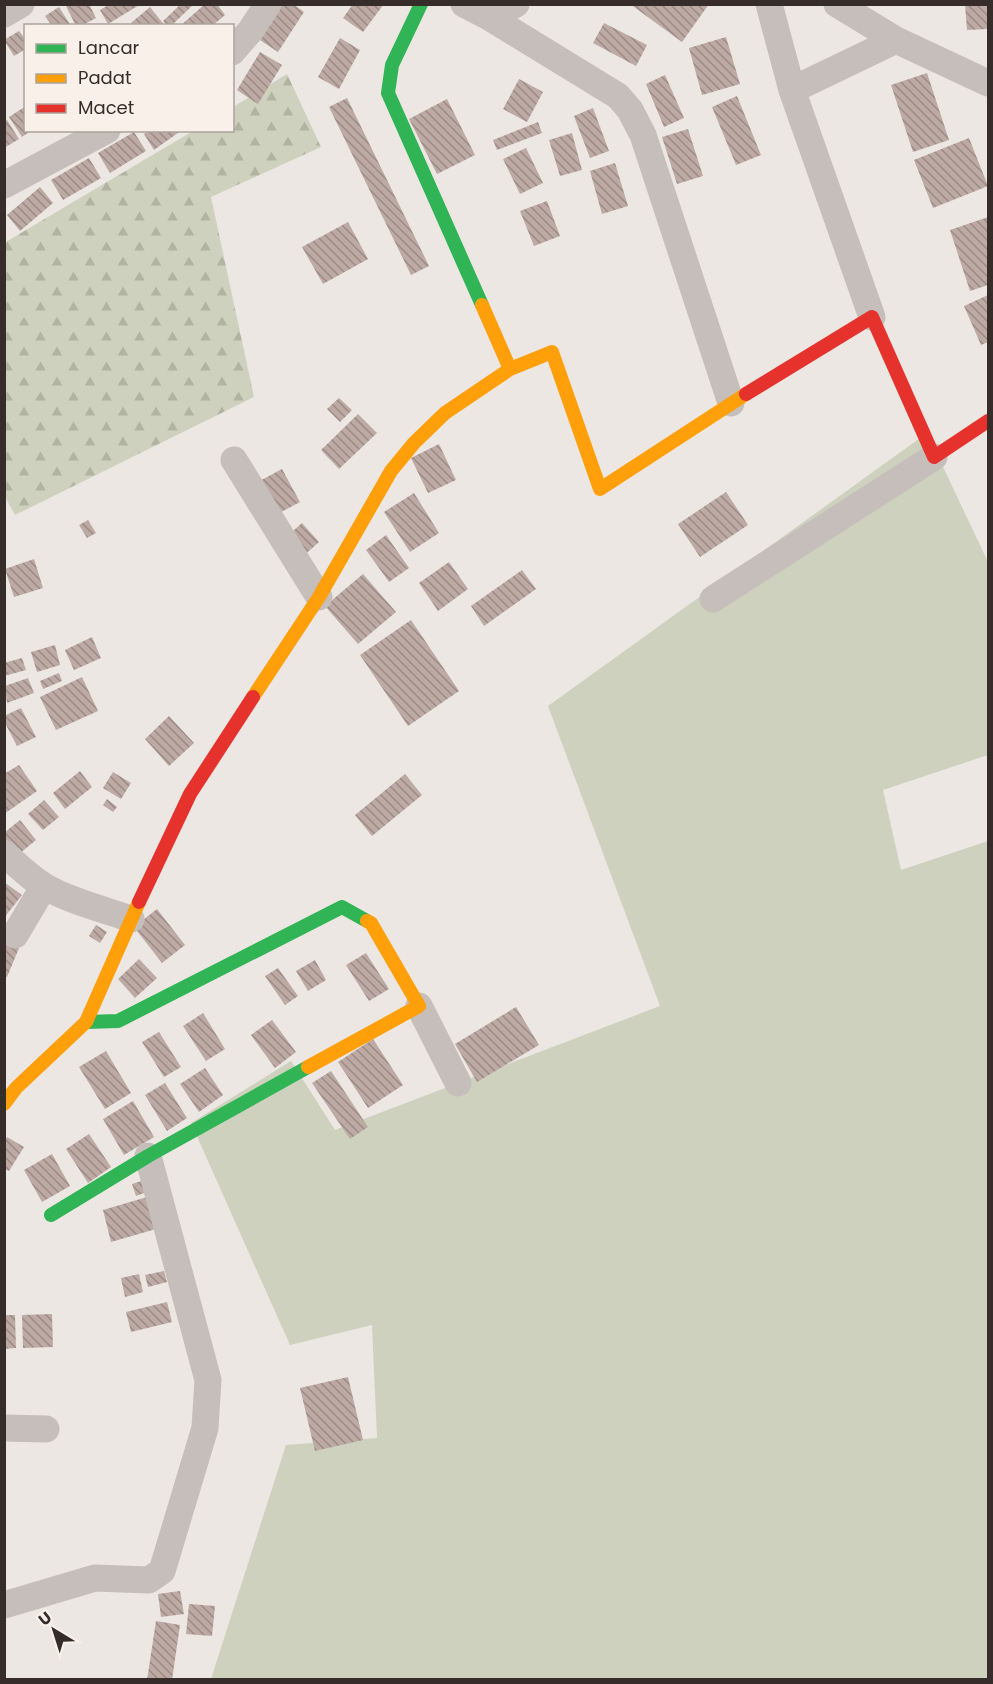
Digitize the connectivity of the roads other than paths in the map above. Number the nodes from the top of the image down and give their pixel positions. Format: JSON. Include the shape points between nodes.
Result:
{"nodes":[{"id":1,"x":21,"y":4,"type":"edge"},
{"id":2,"x":268,"y":4,"type":"edge"},
{"id":3,"x":421,"y":4,"type":"edge"},
{"id":4,"x":464,"y":4,"type":"edge"},
{"id":5,"x":516,"y":4,"type":"edge"},
{"id":6,"x":769,"y":4,"type":"edge"},
{"id":7,"x":837,"y":4,"type":"edge"},
{"id":8,"x":4,"y":14,"type":"edge"},
{"id":9,"x":489,"y":17,"type":"junction"},
{"id":10,"x":896,"y":40,"type":"junction"},
{"id":11,"x":234,"y":49,"type":"edge"},
{"id":12,"x":988,"y":83,"type":"edge"},
{"id":13,"x":792,"y":90,"type":"junction"},
{"id":14,"x":103,"y":132,"type":"edge"},
{"id":15,"x":4,"y":185,"type":"edge"},
{"id":16,"x":872,"y":317,"type":"junction"},
{"id":17,"x":510,"y":369,"type":"junction"},
{"id":18,"x":731,"y":403,"type":"junction"},
{"id":19,"x":988,"y":421,"type":"edge"},
{"id":20,"x":934,"y":457,"type":"junction"},
{"id":21,"x":234,"y":460,"type":"dead end"},
{"id":22,"x":319,"y":597,"type":"junction"},
{"id":23,"x":713,"y":599,"type":"dead end"},
{"id":24,"x":4,"y":853,"type":"edge"},
{"id":25,"x":44,"y":886,"type":"junction"},
{"id":26,"x":131,"y":919,"type":"junction"},
{"id":27,"x":15,"y":935,"type":"dead end"},
{"id":28,"x":419,"y":1006,"type":"junction"},
{"id":29,"x":86,"y":1022,"type":"junction"},
{"id":30,"x":458,"y":1083,"type":"dead end"},
{"id":31,"x":4,"y":1104,"type":"edge"},
{"id":32,"x":148,"y":1156,"type":"junction"},
{"id":33,"x":51,"y":1215,"type":"dead end"},
{"id":34,"x":4,"y":1428,"type":"edge"},
{"id":35,"x":46,"y":1430,"type":"dead end"},
{"id":36,"x":4,"y":1605,"type":"edge"}],
"edges":[{"from":1,"to":8,"type":"street"},
{"from":2,"to":11,"type":"street"},
{"from":3,"to":17,"type":"street","via":[[392,65],[388,93]]},
{"from":4,"to":9,"type":"street"},
{"from":5,"to":9,"type":"street"},
{"from":6,"to":13,"type":"street"},
{"from":7,"to":10,"type":"street"},
{"from":9,"to":18,"type":"street","via":[[618,96],[630,110],[643,135]]},
{"from":10,"to":12,"type":"street"},
{"from":10,"to":13,"type":"street"},
{"from":13,"to":16,"type":"street"},
{"from":14,"to":15,"type":"street"},
{"from":16,"to":18,"type":"street"},
{"from":16,"to":20,"type":"street"},
{"from":17,"to":18,"type":"street","via":[[552,352],[600,489]]},
{"from":17,"to":22,"type":"street","via":[[445,413],[414,443],[370,505]]},
{"from":19,"to":20,"type":"street"},
{"from":20,"to":23,"type":"street"},
{"from":21,"to":22,"type":"street"},
{"from":22,"to":26,"type":"street","via":[[190,794]]},
{"from":24,"to":25,"type":"street"},
{"from":25,"to":26,"type":"street"},
{"from":25,"to":27,"type":"street"},
{"from":26,"to":29,"type":"street"},
{"from":28,"to":29,"type":"street","via":[[371,923],[342,907],[118,1021]]},
{"from":28,"to":30,"type":"street"},
{"from":28,"to":32,"type":"street"},
{"from":29,"to":31,"type":"street"},
{"from":32,"to":33,"type":"street"},
{"from":32,"to":36,"type":"street","via":[[207,1380],[205,1428],[162,1571],[149,1580],[95,1578]]},
{"from":34,"to":35,"type":"street"}]}
